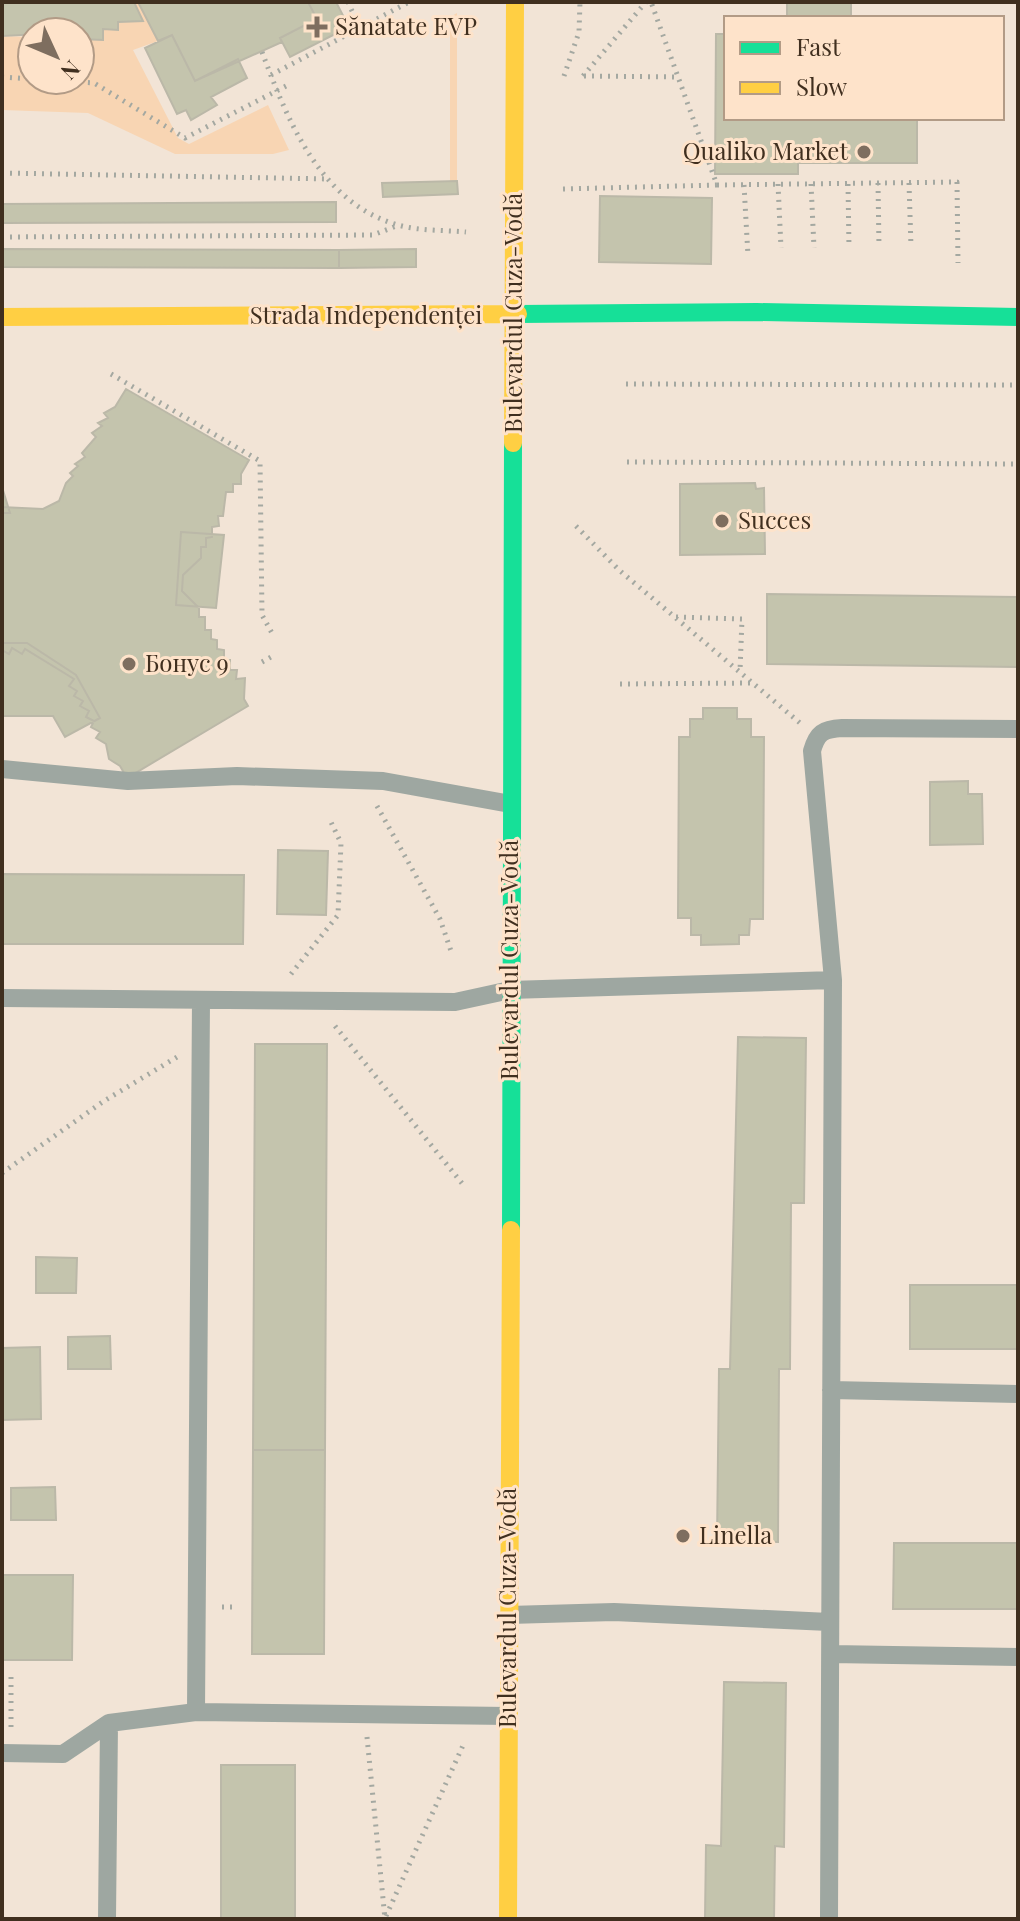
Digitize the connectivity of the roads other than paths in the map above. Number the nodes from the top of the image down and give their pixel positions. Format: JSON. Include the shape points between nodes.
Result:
{"nodes":[{"id":1,"x":515,"y":2,"type":"edge"},
{"id":2,"x":515,"y":315,"type":"junction"},
{"id":3,"x":2,"y":317,"type":"edge"},
{"id":4,"x":1018,"y":317,"type":"edge"},
{"id":5,"x":1018,"y":729,"type":"edge"},
{"id":6,"x":2,"y":769,"type":"edge"},
{"id":7,"x":510,"y":804,"type":"junction"},
{"id":8,"x":833,"y":980,"type":"junction"},
{"id":9,"x":510,"y":990,"type":"junction"},
{"id":10,"x":2,"y":998,"type":"edge"},
{"id":11,"x":201,"y":1000,"type":"junction"},
{"id":12,"x":831,"y":1390,"type":"junction"},
{"id":13,"x":1018,"y":1394,"type":"edge"},
{"id":14,"x":509,"y":1615,"type":"junction"},
{"id":15,"x":829,"y":1622,"type":"junction"},
{"id":16,"x":831,"y":1654,"type":"junction"},
{"id":17,"x":1018,"y":1657,"type":"edge"},
{"id":18,"x":196,"y":1712,"type":"junction"},
{"id":19,"x":508,"y":1716,"type":"junction"},
{"id":20,"x":109,"y":1723,"type":"junction"},
{"id":21,"x":6,"y":1753,"type":"edge"},
{"id":22,"x":107,"y":1919,"type":"edge"},
{"id":23,"x":508,"y":1919,"type":"edge"},
{"id":24,"x":829,"y":1919,"type":"edge"}],
"edges":[{"from":1,"to":2,"type":"main road","name":"Bulevardul Cuza-Vodă"},
{"from":2,"to":3,"type":"main road","name":"Strada Independenței"},
{"from":2,"to":4,"type":"main road","name":"Strada Independenței"},
{"from":2,"to":7,"type":"main road","name":"Bulevardul Cuza-Vodă"},
{"from":5,"to":8,"type":"lane","via":[[842,728],[816,736],[812,751]]},
{"from":6,"to":7,"type":"lane","via":[[128,781],[237,776],[364,780]]},
{"from":7,"to":9,"type":"main road","name":"Bulevardul Cuza-Vodă"},
{"from":8,"to":9,"type":"lane"},
{"from":8,"to":12,"type":"lane"},
{"from":9,"to":11,"type":"lane","via":[[455,1002]]},
{"from":9,"to":14,"type":"main road","name":"Bulevardul Cuza-Vodă"},
{"from":10,"to":11,"type":"lane"},
{"from":11,"to":18,"type":"lane"},
{"from":12,"to":13,"type":"lane"},
{"from":12,"to":15,"type":"lane"},
{"from":14,"to":15,"type":"lane","via":[[614,1612]]},
{"from":14,"to":19,"type":"main road","name":"Bulevardul Cuza-Vodă"},
{"from":15,"to":16,"type":"lane"},
{"from":16,"to":17,"type":"lane"},
{"from":16,"to":24,"type":"lane"},
{"from":18,"to":19,"type":"lane"},
{"from":18,"to":20,"type":"lane"},
{"from":19,"to":23,"type":"main road","name":"Bulevardul Cuza-Vodă"},
{"from":20,"to":21,"type":"lane","via":[[63,1754]]},
{"from":20,"to":22,"type":"lane"}]}
